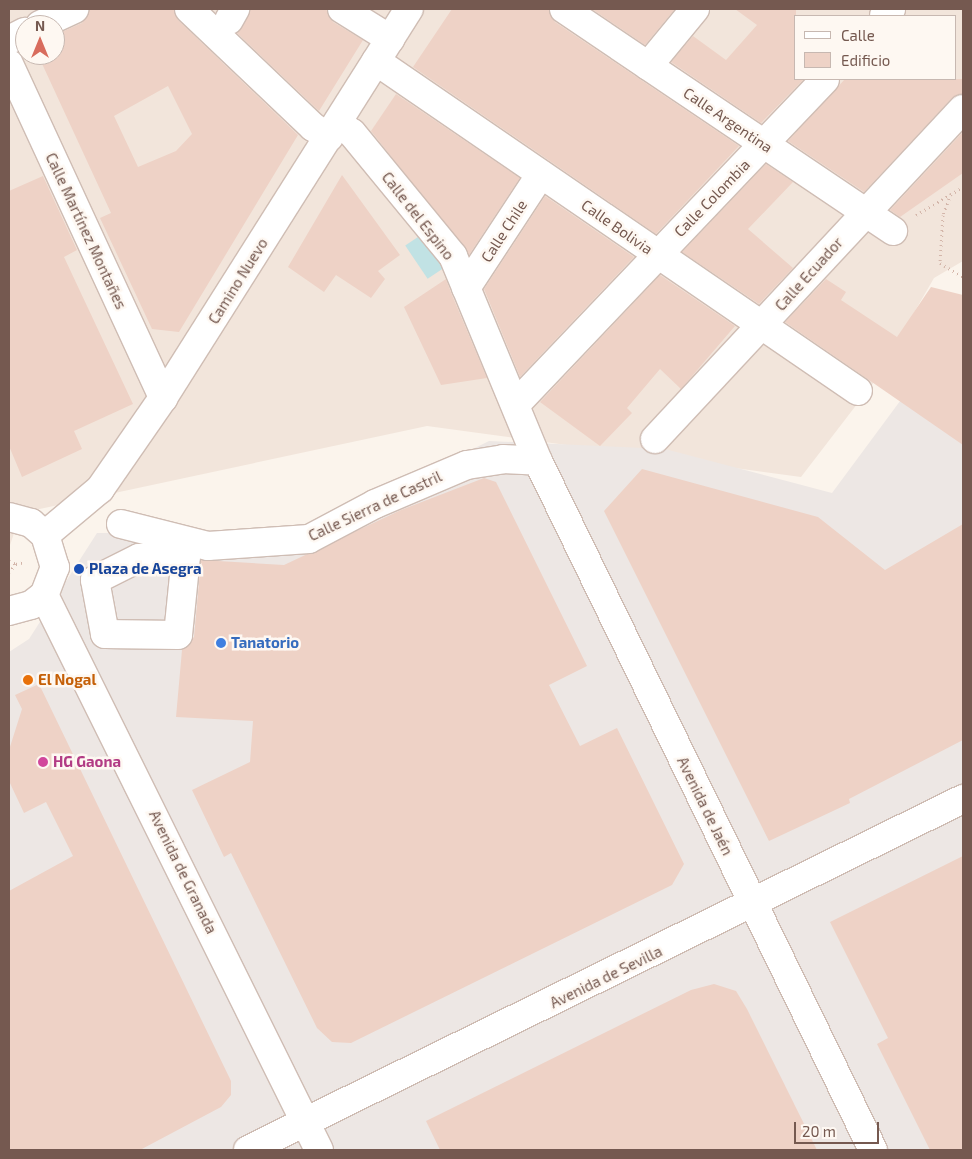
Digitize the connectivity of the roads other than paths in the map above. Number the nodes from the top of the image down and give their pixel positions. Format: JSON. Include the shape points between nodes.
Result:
{"nodes":[{"id":1,"x":75,"y":9,"type":"edge"},
{"id":2,"x":189,"y":9,"type":"edge"},
{"id":3,"x":342,"y":9,"type":"edge"},
{"id":4,"x":408,"y":9,"type":"edge"},
{"id":5,"x":564,"y":9,"type":"edge"},
{"id":6,"x":695,"y":9,"type":"edge"},
{"id":7,"x":62,"y":15,"type":"edge"},
{"id":8,"x":383,"y":50,"type":"junction"},
{"id":9,"x":9,"y":64,"type":"edge"},
{"id":10,"x":648,"y":66,"type":"junction"},
{"id":11,"x":824,"y":80,"type":"edge"},
{"id":12,"x":963,"y":110,"type":"edge"},
{"id":13,"x":333,"y":130,"type":"junction"},
{"id":14,"x":764,"y":144,"type":"junction"},
{"id":15,"x":542,"y":174,"type":"junction"},
{"id":16,"x":865,"y":212,"type":"junction"},
{"id":17,"x":893,"y":231,"type":"road end"},
{"id":18,"x":658,"y":255,"type":"junction"},
{"id":19,"x":466,"y":288,"type":"junction"},
{"id":20,"x":762,"y":326,"type":"junction"},
{"id":21,"x":858,"y":391,"type":"dead end"},
{"id":22,"x":163,"y":398,"type":"junction"},
{"id":23,"x":516,"y":404,"type":"junction"},
{"id":24,"x":655,"y":439,"type":"dead end"},
{"id":25,"x":538,"y":461,"type":"junction"},
{"id":26,"x":9,"y":517,"type":"edge"},
{"id":27,"x":121,"y":524,"type":"dead end"},
{"id":28,"x":45,"y":535,"type":"junction"},
{"id":29,"x":44,"y":595,"type":"junction"},
{"id":30,"x":9,"y":611,"type":"edge"},
{"id":31,"x":963,"y":799,"type":"edge"},
{"id":32,"x":753,"y":906,"type":"junction"},
{"id":33,"x":306,"y":1123,"type":"junction"},
{"id":34,"x":248,"y":1150,"type":"edge"},
{"id":35,"x":319,"y":1150,"type":"edge"},
{"id":36,"x":873,"y":1150,"type":"edge"}],
"edges":[{"from":1,"to":7,"type":"street"},
{"from":2,"to":13,"type":"street","name":"Calle del Espino","via":[[313,127]]},
{"from":3,"to":8,"type":"street","name":"Calle Bolivia"},
{"from":4,"to":8,"type":"street","name":"Camino Nuevo"},
{"from":5,"to":10,"type":"street","name":"Calle Argentina"},
{"from":6,"to":10,"type":"street"},
{"from":8,"to":13,"type":"street","name":"Camino Nuevo"},
{"from":8,"to":15,"type":"street","name":"Calle Bolivia"},
{"from":9,"to":22,"type":"street","name":"Calle Martínez Montañes"},
{"from":10,"to":14,"type":"street","name":"Calle Argentina"},
{"from":11,"to":14,"type":"street","name":"Calle Colombia"},
{"from":12,"to":16,"type":"street","name":"Calle Ecuador"},
{"from":13,"to":19,"type":"street","name":"Calle del Espino","via":[[352,133],[453,256]]},
{"from":13,"to":22,"type":"street","name":"Camino Nuevo"},
{"from":14,"to":16,"type":"street","name":"Calle Argentina"},
{"from":14,"to":18,"type":"street","name":"Calle Colombia"},
{"from":15,"to":18,"type":"street","name":"Calle Bolivia"},
{"from":15,"to":19,"type":"street","name":"Calle Chile"},
{"from":16,"to":17,"type":"street","name":"Calle Argentina"},
{"from":16,"to":20,"type":"street","name":"Calle Ecuador"},
{"from":18,"to":20,"type":"street","name":"Calle Bolivia"},
{"from":18,"to":23,"type":"street","name":"Calle Colombia"},
{"from":19,"to":23,"type":"street","name":"Calle del Espino"},
{"from":20,"to":21,"type":"street","name":"Calle Bolivia"},
{"from":20,"to":24,"type":"street","name":"Calle Ecuador"},
{"from":22,"to":28,"type":"street","name":"Camino Nuevo","via":[[100,489]]},
{"from":23,"to":25,"type":"street","name":"Avenida de Jaén"},
{"from":25,"to":27,"type":"street","name":"Calle Sierra de Castril","via":[[467,465],[376,504],[309,539],[208,546]]},
{"from":25,"to":32,"type":"street","name":"Avenida de Jaén"},
{"from":26,"to":28,"type":"street","via":[[31,523]]},
{"from":28,"to":29,"type":"street","via":[[56,567]]},
{"from":29,"to":30,"type":"street","via":[[31,605]]},
{"from":29,"to":33,"type":"street","name":"Avenida de Granada","via":[[66,632]]},
{"from":31,"to":32,"type":"street","name":"Avenida de Sevilla"},
{"from":32,"to":33,"type":"street","name":"Avenida de Sevilla"},
{"from":32,"to":36,"type":"street","name":"Avenida de Jaén"},
{"from":33,"to":34,"type":"street","name":"Avenida de Sevilla"},
{"from":33,"to":35,"type":"street","name":"Avenida de Granada"}]}
